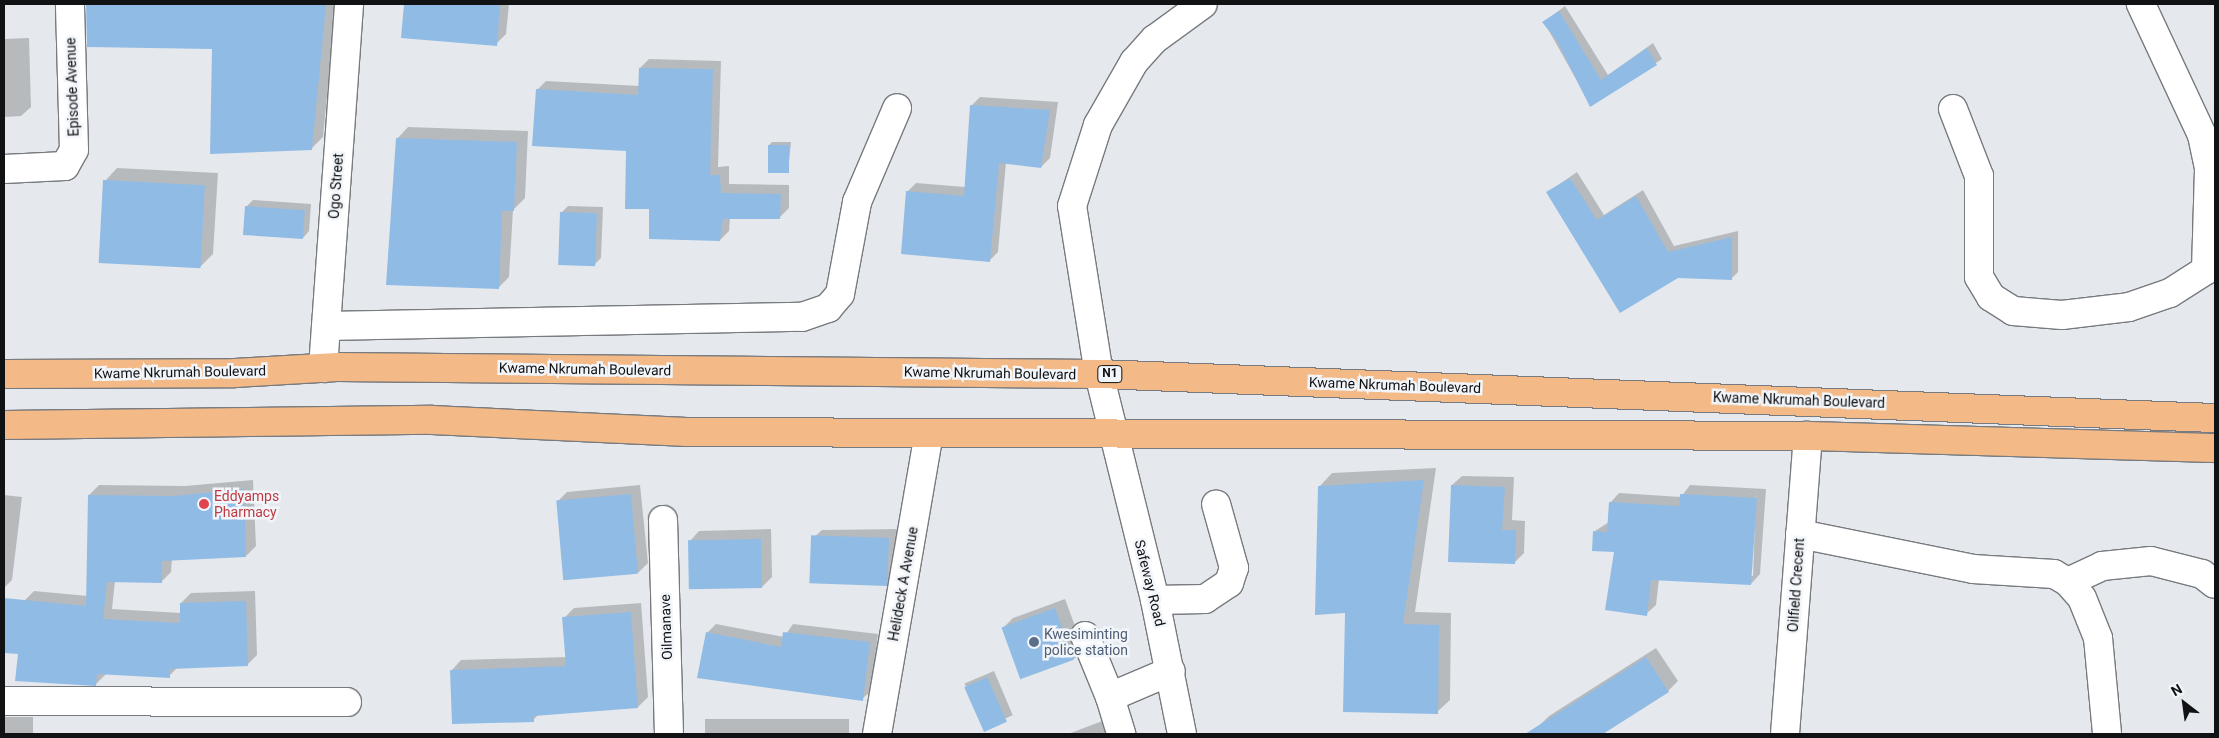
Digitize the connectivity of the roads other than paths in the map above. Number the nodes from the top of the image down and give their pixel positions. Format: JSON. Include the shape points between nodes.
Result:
{"nodes":[{"id":1,"x":70,"y":4,"type":"edge"},
{"id":2,"x":349,"y":4,"type":"edge"},
{"id":3,"x":1204,"y":4,"type":"edge"},
{"id":4,"x":2141,"y":4,"type":"edge"},
{"id":5,"x":897,"y":108,"type":"dead end"},
{"id":6,"x":1953,"y":108,"type":"dead end"},
{"id":7,"x":4,"y":169,"type":"edge"},
{"id":8,"x":326,"y":326,"type":"junction"},
{"id":9,"x":323,"y":368,"type":"junction"},
{"id":10,"x":4,"y":374,"type":"edge"},
{"id":11,"x":1099,"y":374,"type":"junction"},
{"id":12,"x":2215,"y":418,"type":"edge"},
{"id":13,"x":4,"y":425,"type":"edge"},
{"id":14,"x":1111,"y":432,"type":"junction"},
{"id":15,"x":929,"y":434,"type":"junction"},
{"id":16,"x":1808,"y":436,"type":"junction"},
{"id":17,"x":2215,"y":448,"type":"edge"},
{"id":18,"x":1216,"y":504,"type":"dead end"},
{"id":19,"x":663,"y":520,"type":"dead end"},
{"id":20,"x":1800,"y":534,"type":"junction"},
{"id":21,"x":2068,"y":582,"type":"junction"},
{"id":22,"x":2215,"y":584,"type":"edge"},
{"id":23,"x":1155,"y":600,"type":"junction"},
{"id":24,"x":1085,"y":636,"type":"dead end"},
{"id":25,"x":1170,"y":671,"type":"junction"},
{"id":26,"x":1110,"y":697,"type":"junction"},
{"id":27,"x":4,"y":700,"type":"edge"},
{"id":28,"x":347,"y":702,"type":"dead end"},
{"id":29,"x":669,"y":734,"type":"edge"},
{"id":30,"x":877,"y":734,"type":"edge"},
{"id":31,"x":1121,"y":734,"type":"edge"},
{"id":32,"x":1182,"y":734,"type":"edge"},
{"id":33,"x":1785,"y":734,"type":"edge"},
{"id":34,"x":2107,"y":734,"type":"edge"}],
"edges":[{"from":1,"to":7,"type":"street","name":"Episode Avenue","via":[[74,150],[66,166]]},
{"from":2,"to":8,"type":"street","name":"Ogo Street"},
{"from":3,"to":11,"type":"street","name":"Safeway Road","via":[[1155,39],[1134,62],[1098,125],[1081,170],[1072,206],[1075,247]]},
{"from":4,"to":6,"type":"street","via":[[2194,117],[2209,168],[2206,270],[2170,293],[2129,306],[2062,315],[2013,311],[1991,297],[1979,277],[1979,176]]},
{"from":5,"to":8,"type":"street","via":[[856,202],[840,294],[828,308],[802,317]]},
{"from":8,"to":9,"type":"street","name":"Ogo Street"},
{"from":9,"to":10,"type":"highway","name":"Kwame Nkrumah Boulevard","number":"N1"},
{"from":9,"to":11,"type":"highway","name":"Kwame Nkrumah Boulevard","number":"N1"},
{"from":11,"to":12,"type":"highway","name":"Kwame Nkrumah Boulevard","number":"N1"},
{"from":11,"to":14,"type":"street","name":"Safeway Road"},
{"from":13,"to":15,"type":"highway","via":[[432,420],[687,432]]},
{"from":14,"to":15,"type":"highway"},
{"from":14,"to":16,"type":"highway"},
{"from":14,"to":23,"type":"street","name":"Safeway Road"},
{"from":15,"to":30,"type":"street","name":"Helideck A Avenue"},
{"from":16,"to":17,"type":"highway"},
{"from":16,"to":20,"type":"street","name":"Oilfield Crecent"},
{"from":18,"to":23,"type":"street","via":[[1234,568],[1229,584],[1205,598]]},
{"from":19,"to":29,"type":"street","name":"Oilmanave"},
{"from":20,"to":21,"type":"street","via":[[1973,569],[2054,574]]},
{"from":20,"to":33,"type":"street","name":"Oilfield Crecent"},
{"from":21,"to":22,"type":"street","via":[[2102,566],[2152,561],[2202,574]]},
{"from":21,"to":34,"type":"street","via":[[2082,598],[2098,638]]},
{"from":23,"to":25,"type":"street","name":"Safeway Road"},
{"from":24,"to":26,"type":"street"},
{"from":25,"to":26,"type":"street"},
{"from":25,"to":32,"type":"street","name":"Safeway Road"},
{"from":26,"to":31,"type":"street"},
{"from":27,"to":28,"type":"street"}]}
